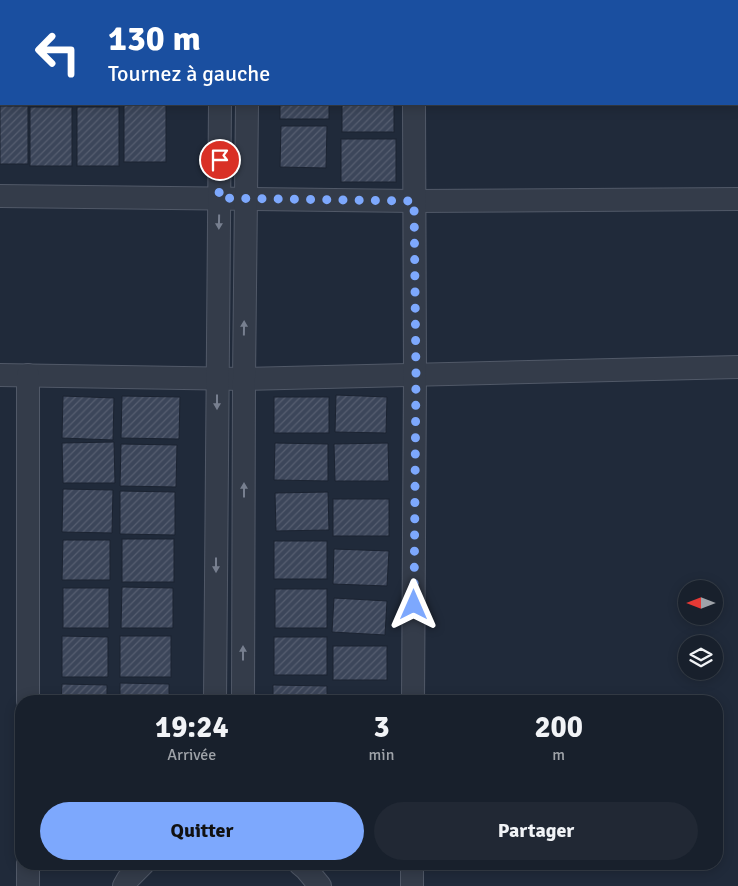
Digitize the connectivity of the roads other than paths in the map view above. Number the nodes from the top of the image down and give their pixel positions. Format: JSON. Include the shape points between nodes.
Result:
{"nodes":[{"id":1,"x":220,"y":105,"type":"edge"},
{"id":2,"x":247,"y":105,"type":"edge"},
{"id":3,"x":414,"y":105,"type":"edge"},
{"id":4,"x":0,"y":196,"type":"edge"},
{"id":5,"x":219,"y":198,"type":"junction"},
{"id":6,"x":246,"y":198,"type":"junction"},
{"id":7,"x":738,"y":199,"type":"edge"},
{"id":8,"x":414,"y":201,"type":"junction"},
{"id":9,"x":738,"y":367,"type":"edge"},
{"id":10,"x":0,"y":375,"type":"edge"},
{"id":11,"x":28,"y":375,"type":"junction"},
{"id":12,"x":416,"y":375,"type":"junction"},
{"id":13,"x":218,"y":378,"type":"junction"},
{"id":14,"x":244,"y":379,"type":"junction"},
{"id":15,"x":28,"y":695,"type":"edge"},
{"id":16,"x":215,"y":695,"type":"edge"},
{"id":17,"x":243,"y":695,"type":"edge"},
{"id":18,"x":414,"y":695,"type":"edge"},
{"id":19,"x":28,"y":870,"type":"edge"},
{"id":20,"x":137,"y":870,"type":"edge"},
{"id":21,"x":307,"y":870,"type":"edge"},
{"id":22,"x":412,"y":870,"type":"edge"},
{"id":23,"x":28,"y":886,"type":"edge"},
{"id":24,"x":124,"y":886,"type":"edge"},
{"id":25,"x":320,"y":886,"type":"edge"},
{"id":26,"x":412,"y":886,"type":"edge"}],
"edges":[{"from":1,"to":5,"type":"street"},
{"from":2,"to":6,"type":"street"},
{"from":3,"to":8,"type":"street"},
{"from":4,"to":5,"type":"street"},
{"from":5,"to":6,"type":"street"},
{"from":5,"to":13,"type":"street","one_way":true},
{"from":6,"to":8,"type":"street"},
{"from":14,"to":6,"type":"street","one_way":true},
{"from":7,"to":8,"type":"street"},
{"from":8,"to":12,"type":"street"},
{"from":9,"to":12,"type":"street"},
{"from":10,"to":11,"type":"street"},
{"from":11,"to":13,"type":"street"},
{"from":11,"to":15,"type":"street"},
{"from":12,"to":14,"type":"street"},
{"from":12,"to":18,"type":"street"},
{"from":13,"to":14,"type":"street"},
{"from":13,"to":16,"type":"street","one_way":true},
{"from":17,"to":14,"type":"street","one_way":true},
{"from":19,"to":23,"type":"street"},
{"from":20,"to":24,"type":"street"},
{"from":21,"to":25,"type":"street"},
{"from":22,"to":26,"type":"street"}]}
